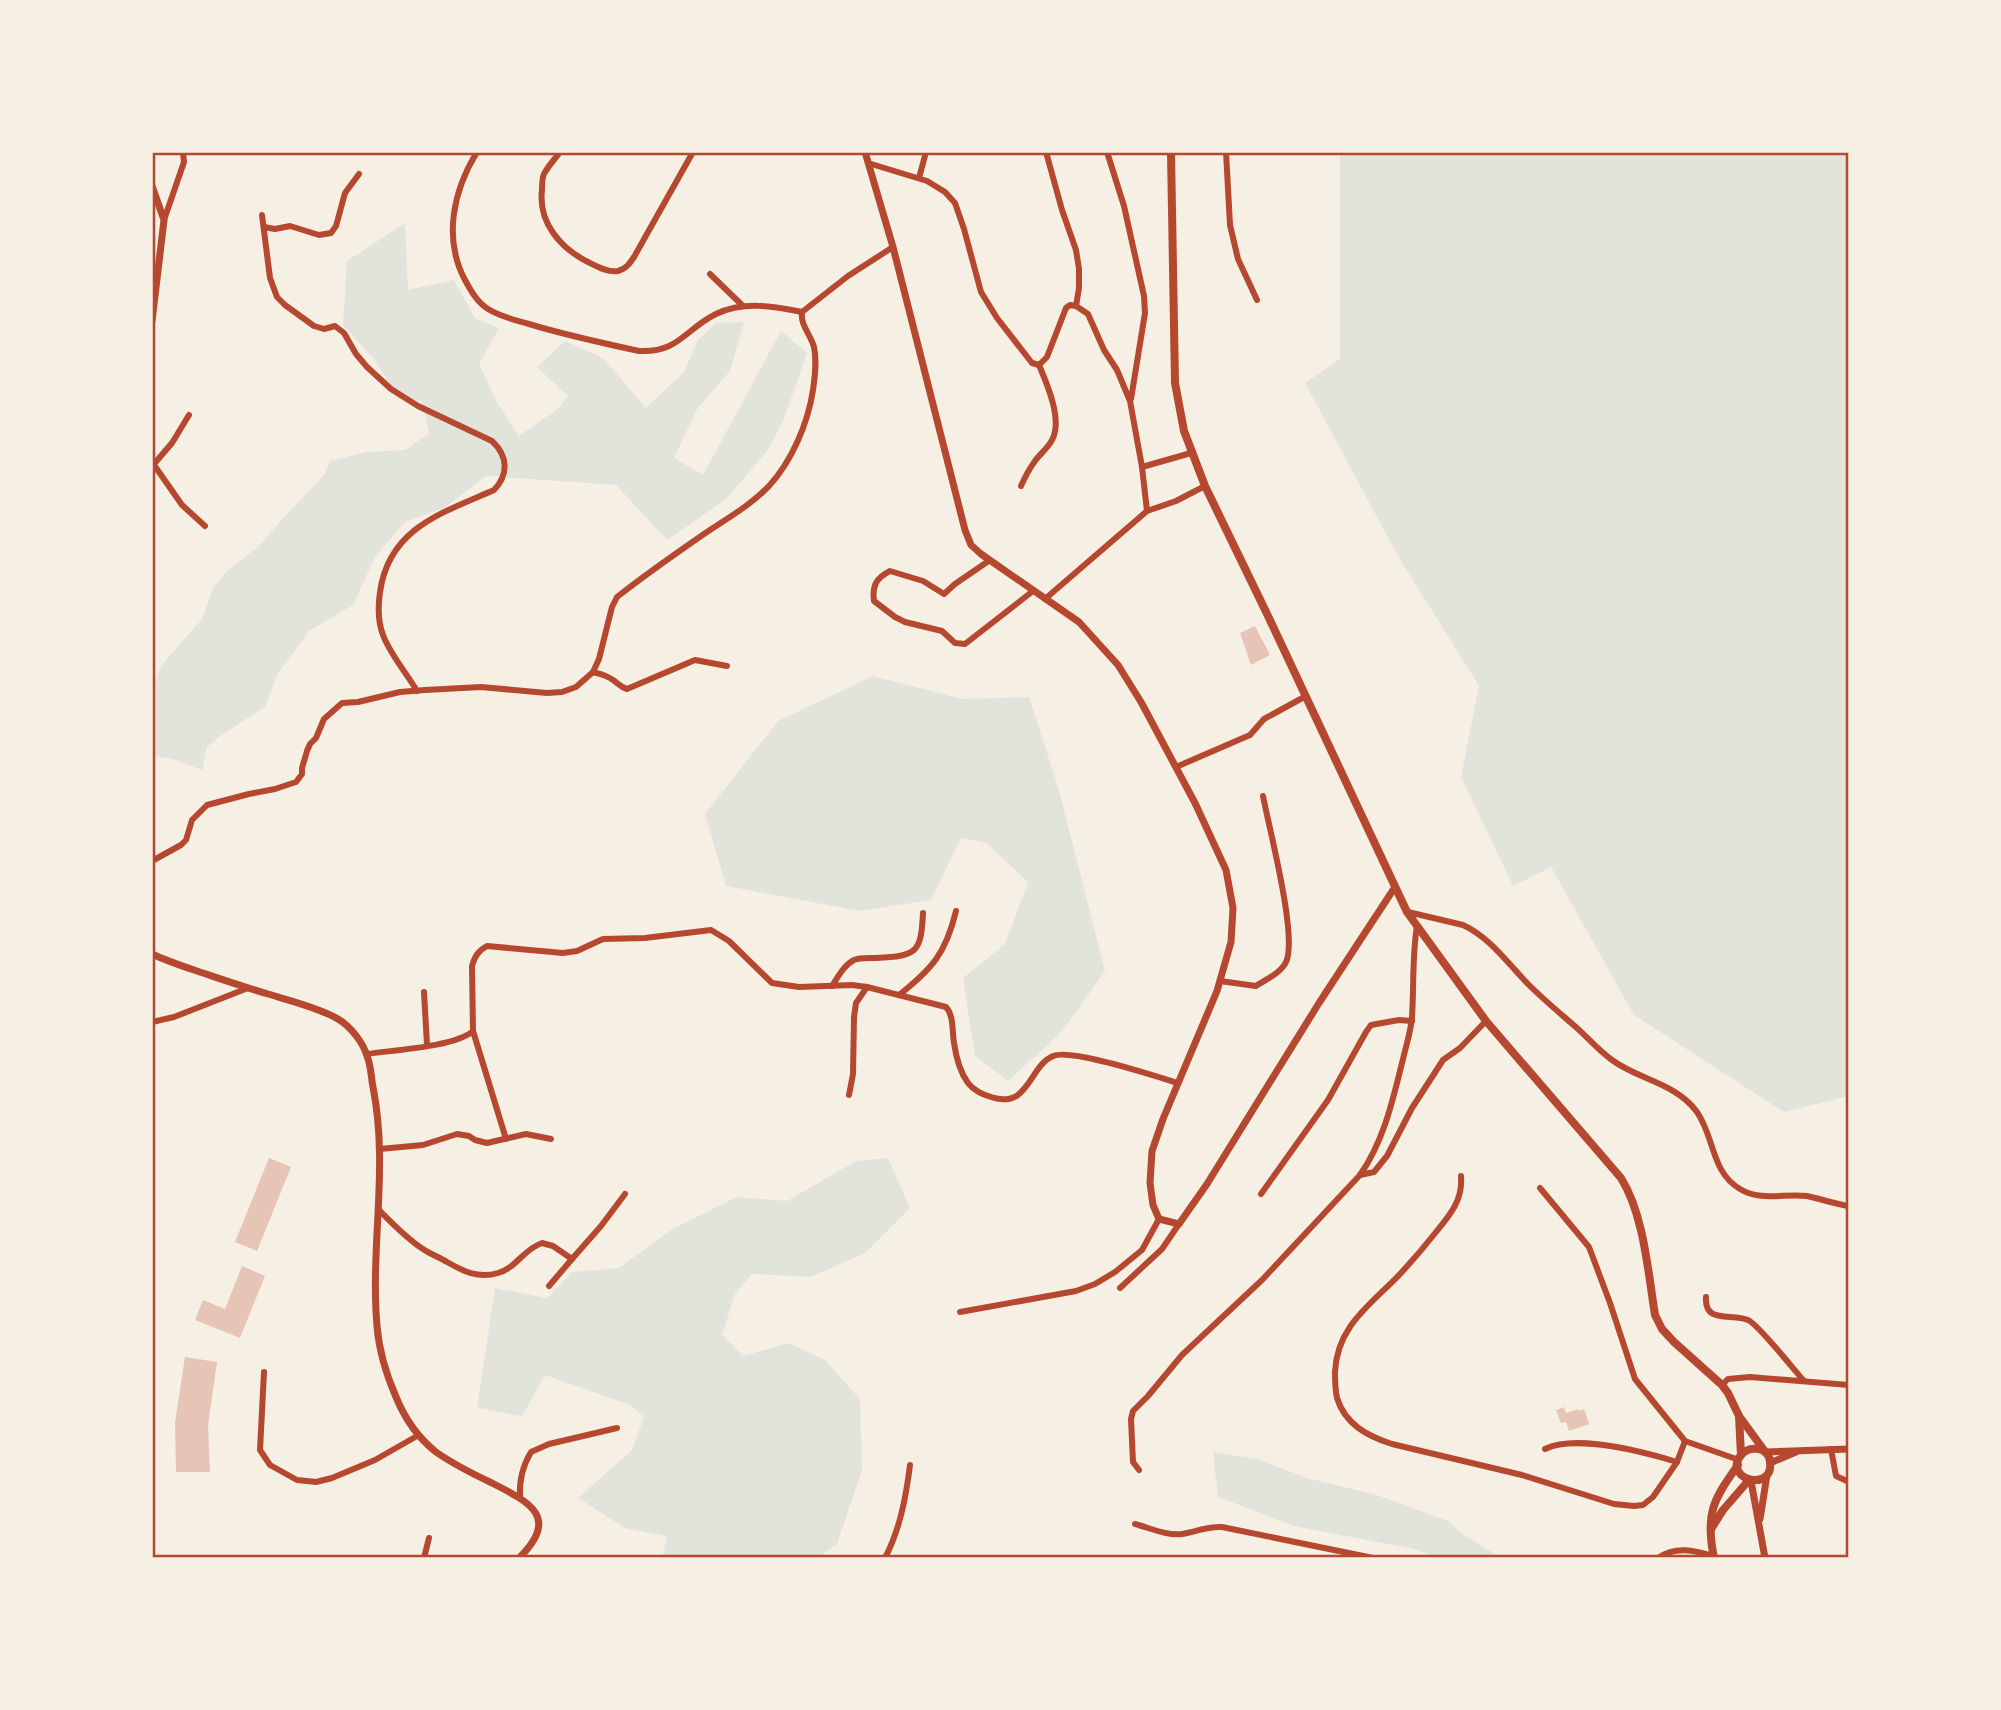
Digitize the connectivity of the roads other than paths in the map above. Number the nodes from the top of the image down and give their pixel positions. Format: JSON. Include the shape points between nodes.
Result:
{"nodes":[{"id":1,"x":183,"y":152,"type":"edge"},
{"id":2,"x":477,"y":152,"type":"edge"},
{"id":3,"x":561,"y":152,"type":"edge"},
{"id":4,"x":692,"y":152,"type":"edge"},
{"id":5,"x":865,"y":152,"type":"edge"},
{"id":6,"x":926,"y":152,"type":"edge"},
{"id":7,"x":1046,"y":152,"type":"edge"},
{"id":8,"x":1107,"y":152,"type":"edge"},
{"id":9,"x":1171,"y":152,"type":"edge"},
{"id":10,"x":1226,"y":152,"type":"edge"},
{"id":11,"x":868,"y":163,"type":"junction"},
{"id":12,"x":359,"y":174,"type":"dead end"},
{"id":13,"x":919,"y":178,"type":"junction"},
{"id":14,"x":152,"y":186,"type":"edge"},
{"id":15,"x":262,"y":215,"type":"dead end"},
{"id":16,"x":164,"y":220,"type":"junction"},
{"id":17,"x":264,"y":227,"type":"junction"},
{"id":18,"x":893,"y":247,"type":"junction"},
{"id":19,"x":710,"y":274,"type":"dead end"},
{"id":20,"x":1256,"y":300,"type":"dead end"},
{"id":21,"x":743,"y":306,"type":"junction"},
{"id":22,"x":1076,"y":306,"type":"junction"},
{"id":23,"x":802,"y":312,"type":"junction"},
{"id":24,"x":152,"y":321,"type":"edge"},
{"id":25,"x":1040,"y":365,"type":"junction"},
{"id":26,"x":1130,"y":401,"type":"junction"},
{"id":27,"x":189,"y":415,"type":"dead end"},
{"id":28,"x":1191,"y":453,"type":"junction"},
{"id":29,"x":153,"y":463,"type":"edge"},
{"id":30,"x":1142,"y":467,"type":"junction"},
{"id":31,"x":1021,"y":486,"type":"dead end"},
{"id":32,"x":1205,"y":486,"type":"junction"},
{"id":33,"x":1147,"y":511,"type":"junction"},
{"id":34,"x":205,"y":526,"type":"dead end"},
{"id":35,"x":990,"y":560,"type":"junction"},
{"id":36,"x":1034,"y":591,"type":"junction"},
{"id":37,"x":1045,"y":599,"type":"junction"},
{"id":38,"x":727,"y":666,"type":"dead end"},
{"id":39,"x":593,"y":672,"type":"junction"},
{"id":40,"x":417,"y":691,"type":"junction"},
{"id":41,"x":1306,"y":696,"type":"junction"},
{"id":42,"x":1176,"y":767,"type":"junction"},
{"id":43,"x":1263,"y":796,"type":"dead end"},
{"id":44,"x":152,"y":861,"type":"edge"},
{"id":45,"x":1395,"y":887,"type":"junction"},
{"id":46,"x":956,"y":911,"type":"dead end"},
{"id":47,"x":1407,"y":912,"type":"junction"},
{"id":48,"x":923,"y":913,"type":"dead end"},
{"id":49,"x":1416,"y":926,"type":"junction"},
{"id":50,"x":152,"y":954,"type":"edge"},
{"id":51,"x":1220,"y":981,"type":"junction"},
{"id":52,"x":832,"y":986,"type":"junction"},
{"id":53,"x":867,"y":986,"type":"junction"},
{"id":54,"x":248,"y":988,"type":"junction"},
{"id":55,"x":424,"y":992,"type":"dead end"},
{"id":56,"x":899,"y":995,"type":"junction"},
{"id":57,"x":1412,"y":1021,"type":"junction"},
{"id":58,"x":1486,"y":1021,"type":"junction"},
{"id":59,"x":152,"y":1022,"type":"edge"},
{"id":60,"x":473,"y":1031,"type":"junction"},
{"id":61,"x":427,"y":1045,"type":"junction"},
{"id":62,"x":367,"y":1054,"type":"junction"},
{"id":63,"x":1178,"y":1083,"type":"junction"},
{"id":64,"x":849,"y":1094,"type":"dead end"},
{"id":65,"x":506,"y":1139,"type":"junction"},
{"id":66,"x":551,"y":1139,"type":"dead end"},
{"id":67,"x":380,"y":1149,"type":"junction"},
{"id":68,"x":1360,"y":1175,"type":"junction"},
{"id":69,"x":1461,"y":1176,"type":"dead end"},
{"id":70,"x":1540,"y":1188,"type":"dead end"},
{"id":71,"x":625,"y":1194,"type":"dead end"},
{"id":72,"x":1261,"y":1194,"type":"dead end"},
{"id":73,"x":1849,"y":1206,"type":"edge"},
{"id":74,"x":378,"y":1209,"type":"junction"},
{"id":75,"x":1159,"y":1219,"type":"junction"},
{"id":76,"x":1178,"y":1224,"type":"junction"},
{"id":77,"x":572,"y":1259,"type":"junction"},
{"id":78,"x":549,"y":1286,"type":"dead end"},
{"id":79,"x":1120,"y":1288,"type":"dead end"},
{"id":80,"x":1706,"y":1297,"type":"dead end"},
{"id":81,"x":960,"y":1312,"type":"dead end"},
{"id":82,"x":264,"y":1372,"type":"dead end"},
{"id":83,"x":1804,"y":1381,"type":"junction"},
{"id":84,"x":1722,"y":1385,"type":"junction"},
{"id":85,"x":1849,"y":1385,"type":"edge"},
{"id":86,"x":1739,"y":1416,"type":"junction"},
{"id":87,"x":617,"y":1428,"type":"dead end"},
{"id":88,"x":417,"y":1436,"type":"junction"},
{"id":89,"x":1685,"y":1441,"type":"junction"},
{"id":90,"x":1545,"y":1448,"type":"dead end"},
{"id":91,"x":1831,"y":1449,"type":"junction"},
{"id":92,"x":1849,"y":1449,"type":"edge"},
{"id":93,"x":1763,"y":1451,"type":"junction"},
{"id":94,"x":1799,"y":1451,"type":"junction"},
{"id":95,"x":1739,"y":1460,"type":"junction"},
{"id":96,"x":1676,"y":1462,"type":"junction"},
{"id":97,"x":1770,"y":1463,"type":"junction"},
{"id":98,"x":910,"y":1465,"type":"dead end"},
{"id":99,"x":1139,"y":1470,"type":"dead end"},
{"id":100,"x":1767,"y":1475,"type":"junction"},
{"id":101,"x":1750,"y":1480,"type":"junction"},
{"id":102,"x":1849,"y":1482,"type":"edge"},
{"id":103,"x":520,"y":1497,"type":"junction"},
{"id":104,"x":1135,"y":1524,"type":"dead end"},
{"id":105,"x":1759,"y":1527,"type":"junction"},
{"id":106,"x":1710,"y":1531,"type":"junction"},
{"id":107,"x":429,"y":1538,"type":"dead end"},
{"id":108,"x":1713,"y":1557,"type":"edge"},
{"id":109,"x":424,"y":1558,"type":"edge"},
{"id":110,"x":519,"y":1558,"type":"edge"},
{"id":111,"x":885,"y":1558,"type":"edge"},
{"id":112,"x":1373,"y":1558,"type":"edge"},
{"id":113,"x":1658,"y":1558,"type":"edge"},
{"id":114,"x":1765,"y":1558,"type":"edge"}],
"edges":[{"from":1,"to":16,"type":"street","via":[[184,162]]},
{"from":2,"to":21,"type":"street","via":[[460,187],[452,242],[459,269],[486,308],[553,331],[652,352],[668,348],[717,313]]},
{"from":3,"to":4,"type":"street","via":[[544,175],[540,201],[554,236],[587,261],[618,271],[634,257]]},
{"from":5,"to":11,"type":"street"},
{"from":6,"to":13,"type":"street"},
{"from":7,"to":22,"type":"street","via":[[1076,250]]},
{"from":8,"to":26,"type":"street","via":[[1144,296]]},
{"from":9,"to":28,"type":"main road","via":[[1175,383]]},
{"from":10,"to":20,"type":"street","via":[[1230,225],[1238,259]]},
{"from":11,"to":13,"type":"street"},
{"from":11,"to":18,"type":"street"},
{"from":12,"to":17,"type":"street","via":[[345,193],[331,233]]},
{"from":13,"to":25,"type":"street","via":[[935,184],[955,203],[981,292],[1032,363]]},
{"from":14,"to":16,"type":"street"},
{"from":15,"to":17,"type":"street"},
{"from":16,"to":24,"type":"street"},
{"from":17,"to":40,"type":"street","via":[[272,285],[281,301],[317,328],[341,330],[356,354],[391,389],[492,441],[504,458],[504,474],[494,490],[424,522],[404,539],[384,573],[379,611],[384,637]]},
{"from":18,"to":23,"type":"street"},
{"from":18,"to":35,"type":"street","via":[[965,530],[971,545]]},
{"from":19,"to":21,"type":"street"},
{"from":21,"to":23,"type":"street"},
{"from":22,"to":25,"type":"street","via":[[1066,308]]},
{"from":22,"to":26,"type":"street","via":[[1088,314]]},
{"from":23,"to":39,"type":"street","via":[[813,345],[815,373],[809,410],[793,452],[753,500],[617,597]]},
{"from":25,"to":31,"type":"street","via":[[1056,429]]},
{"from":26,"to":30,"type":"street"},
{"from":27,"to":29,"type":"street","via":[[173,443]]},
{"from":28,"to":30,"type":"street"},
{"from":28,"to":32,"type":"main road"},
{"from":29,"to":34,"type":"street","via":[[182,505]]},
{"from":30,"to":33,"type":"street"},
{"from":32,"to":33,"type":"street"},
{"from":32,"to":41,"type":"main road"},
{"from":33,"to":37,"type":"street"},
{"from":35,"to":36,"type":"street"},
{"from":35,"to":36,"type":"street","via":[[944,594],[890,570],[873,590],[874,601],[905,622],[942,631],[955,643],[965,644]]},
{"from":36,"to":37,"type":"street"},
{"from":37,"to":42,"type":"street","via":[[1079,622],[1118,665]]},
{"from":38,"to":39,"type":"street","via":[[695,660],[626,689]]},
{"from":39,"to":40,"type":"street","via":[[562,692],[481,687]]},
{"from":40,"to":44,"type":"street","via":[[342,703],[324,719],[296,782],[207,805],[191,820],[186,840]]},
{"from":41,"to":42,"type":"street","via":[[1264,719],[1250,735]]},
{"from":41,"to":45,"type":"main road"},
{"from":42,"to":51,"type":"street","via":[[1226,870],[1233,908],[1231,942]]},
{"from":43,"to":51,"type":"street","via":[[1282,884],[1289,950],[1285,964],[1256,986]]},
{"from":45,"to":47,"type":"main road"},
{"from":45,"to":76,"type":"street"},
{"from":46,"to":56,"type":"street","via":[[943,952]]},
{"from":47,"to":49,"type":"main road"},
{"from":47,"to":73,"type":"street","via":[[1471,928],[1612,1060],[1681,1096],[1703,1123],[1721,1172],[1742,1191],[1759,1197],[1809,1197]]},
{"from":48,"to":52,"type":"street","via":[[919,946],[911,953],[853,961]]},
{"from":49,"to":57,"type":"street"},
{"from":49,"to":58,"type":"main road"},
{"from":50,"to":54,"type":"street"},
{"from":51,"to":63,"type":"street"},
{"from":52,"to":53,"type":"street"},
{"from":52,"to":60,"type":"street","via":[[772,983],[729,941],[711,930],[603,939],[563,953],[487,946],[474,957],[472,966]]},
{"from":53,"to":56,"type":"street"},
{"from":53,"to":64,"type":"street","via":[[856,1003]]},
{"from":54,"to":59,"type":"street"},
{"from":54,"to":62,"type":"street","via":[[339,1019]]},
{"from":55,"to":61,"type":"street"},
{"from":56,"to":63,"type":"street","via":[[942,1004],[949,1010],[956,1052],[970,1086],[1000,1100],[1025,1089],[1042,1064],[1063,1053]]},
{"from":57,"to":68,"type":"street","via":[[1384,1126]]},
{"from":57,"to":72,"type":"street","via":[[1371,1025],[1328,1100]]},
{"from":58,"to":68,"type":"street","via":[[1443,1060],[1374,1172]]},
{"from":58,"to":84,"type":"main road","via":[[1621,1178],[1637,1213],[1655,1315],[1674,1342]]},
{"from":60,"to":61,"type":"street","via":[[463,1039]]},
{"from":60,"to":65,"type":"street"},
{"from":61,"to":62,"type":"street"},
{"from":62,"to":67,"type":"street"},
{"from":63,"to":75,"type":"street","via":[[1152,1151],[1150,1183]]},
{"from":65,"to":66,"type":"street","via":[[526,1134]]},
{"from":65,"to":67,"type":"street","via":[[487,1143],[457,1134],[423,1145]]},
{"from":67,"to":74,"type":"street"},
{"from":68,"to":99,"type":"street","via":[[1133,1410],[1133,1462]]},
{"from":69,"to":96,"type":"street","via":[[1458,1203],[1449,1216],[1357,1316],[1337,1350],[1335,1381],[1346,1417],[1359,1429],[1392,1444],[1624,1505],[1647,1503]]},
{"from":70,"to":89,"type":"street","via":[[1589,1247],[1635,1379]]},
{"from":71,"to":77,"type":"street"},
{"from":74,"to":77,"type":"street","via":[[425,1251],[464,1272],[499,1273],[542,1243]]},
{"from":74,"to":88,"type":"street","via":[[380,1347],[386,1374]]},
{"from":75,"to":76,"type":"street"},
{"from":75,"to":81,"type":"street","via":[[1142,1250],[1095,1284]]},
{"from":76,"to":79,"type":"street","via":[[1162,1249]]},
{"from":77,"to":78,"type":"street"},
{"from":80,"to":83,"type":"street","via":[[1714,1315],[1751,1321]]},
{"from":82,"to":88,"type":"street","via":[[260,1450],[270,1465],[297,1480],[332,1478],[375,1461]]},
{"from":83,"to":84,"type":"street","via":[[1750,1377],[1728,1379]]},
{"from":83,"to":85,"type":"street"},
{"from":84,"to":86,"type":"main road"},
{"from":86,"to":93,"type":"main road"},
{"from":86,"to":95,"type":"main road"},
{"from":87,"to":103,"type":"street","via":[[531,1452],[521,1473]]},
{"from":88,"to":103,"type":"street","via":[[465,1470]]},
{"from":89,"to":95,"type":"street"},
{"from":89,"to":96,"type":"street"},
{"from":90,"to":96,"type":"street","via":[[1597,1444]]},
{"from":91,"to":92,"type":"street"},
{"from":91,"to":94,"type":"street"},
{"from":91,"to":102,"type":"street","via":[[1836,1476]]},
{"from":93,"to":94,"type":"street"},
{"from":93,"to":95,"type":"main road","via":[[1747,1450]]},
{"from":93,"to":97,"type":"main road"},
{"from":94,"to":97,"type":"street"},
{"from":95,"to":101,"type":"main road","via":[[1741,1474]]},
{"from":95,"to":106,"type":"main road","via":[[1715,1499]]},
{"from":97,"to":100,"type":"main road"},
{"from":98,"to":111,"type":"street","via":[[900,1521]]},
{"from":100,"to":101,"type":"main road"},
{"from":100,"to":105,"type":"street"},
{"from":101,"to":105,"type":"street"},
{"from":101,"to":106,"type":"main road"},
{"from":103,"to":110,"type":"street","via":[[534,1509],[539,1526],[534,1542]]},
{"from":104,"to":112,"type":"street","via":[[1176,1534],[1222,1527]]},
{"from":105,"to":114,"type":"street"},
{"from":106,"to":108,"type":"main road"},
{"from":107,"to":109,"type":"street"},
{"from":108,"to":113,"type":"street","via":[[1678,1550]]}]}
